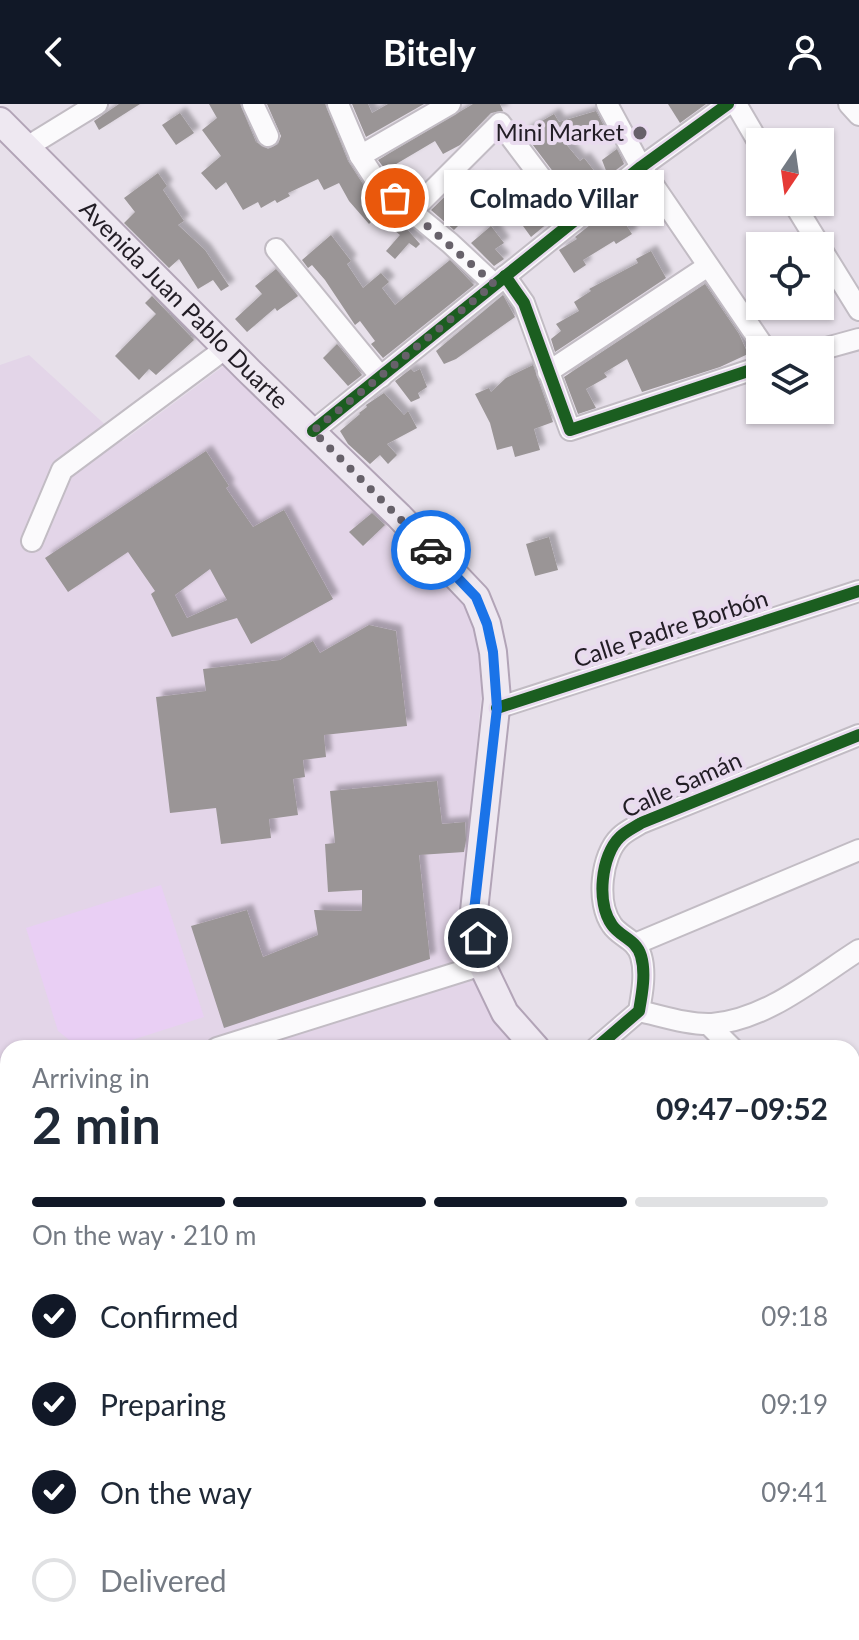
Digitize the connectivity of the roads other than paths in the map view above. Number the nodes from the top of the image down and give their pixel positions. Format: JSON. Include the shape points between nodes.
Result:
{"nodes":[{"id":1,"x":97,"y":104,"type":"edge"},
{"id":2,"x":253,"y":104,"type":"edge"},
{"id":3,"x":338,"y":104,"type":"edge"},
{"id":4,"x":450,"y":104,"type":"edge"},
{"id":5,"x":607,"y":104,"type":"edge"},
{"id":6,"x":728,"y":104,"type":"edge"},
{"id":7,"x":736,"y":104,"type":"edge"},
{"id":8,"x":849,"y":104,"type":"edge"},
{"id":9,"x":859,"y":115,"type":"edge"},
{"id":10,"x":0,"y":121,"type":"edge"},
{"id":11,"x":750,"y":128,"type":"edge"},
{"id":12,"x":268,"y":136,"type":"dead end"},
{"id":13,"x":27,"y":147,"type":"junction"},
{"id":14,"x":360,"y":156,"type":"junction"},
{"id":15,"x":641,"y":167,"type":"junction"},
{"id":16,"x":411,"y":212,"type":"junction"},
{"id":17,"x":574,"y":221,"type":"junction"},
{"id":18,"x":276,"y":249,"type":"dead end"},
{"id":19,"x":708,"y":266,"type":"junction"},
{"id":20,"x":834,"y":269,"type":"edge"},
{"id":21,"x":500,"y":280,"type":"junction"},
{"id":22,"x":859,"y":310,"type":"edge"},
{"id":23,"x":756,"y":336,"type":"edge"},
{"id":24,"x":859,"y":339,"type":"edge"},
{"id":25,"x":834,"y":346,"type":"edge"},
{"id":26,"x":226,"y":348,"type":"junction"},
{"id":27,"x":548,"y":372,"type":"junction"},
{"id":28,"x":746,"y":372,"type":"edge"},
{"id":29,"x":381,"y":377,"type":"junction"},
{"id":30,"x":313,"y":431,"type":"junction"},
{"id":31,"x":32,"y":541,"type":"dead end"},
{"id":32,"x":859,"y":591,"type":"edge"},
{"id":33,"x":497,"y":708,"type":"junction"},
{"id":34,"x":859,"y":735,"type":"edge"},
{"id":35,"x":859,"y":850,"type":"edge"},
{"id":36,"x":635,"y":944,"type":"junction"},
{"id":37,"x":859,"y":950,"type":"edge"},
{"id":38,"x":482,"y":965,"type":"junction"},
{"id":39,"x":639,"y":1011,"type":"junction"},
{"id":40,"x":708,"y":1024,"type":"junction"},
{"id":41,"x":243,"y":1040,"type":"edge"},
{"id":42,"x":529,"y":1040,"type":"edge"},
{"id":43,"x":605,"y":1040,"type":"edge"},
{"id":44,"x":724,"y":1040,"type":"edge"}],
"edges":[{"from":1,"to":13,"type":"street"},
{"from":2,"to":12,"type":"street"},
{"from":3,"to":14,"type":"street"},
{"from":4,"to":14,"type":"street"},
{"from":5,"to":15,"type":"street"},
{"from":6,"to":15,"type":"street"},
{"from":7,"to":11,"type":"street"},
{"from":8,"to":9,"type":"street"},
{"from":10,"to":13,"type":"main road","name":"Avenida Juan Pablo Duarte"},
{"from":13,"to":26,"type":"main road","name":"Avenida Juan Pablo Duarte"},
{"from":14,"to":16,"type":"street","via":[[379,185]]},
{"from":15,"to":17,"type":"street"},
{"from":15,"to":19,"type":"street"},
{"from":16,"to":17,"type":"street","via":[[500,123]]},
{"from":16,"to":21,"type":"street"},
{"from":17,"to":21,"type":"street"},
{"from":18,"to":29,"type":"street"},
{"from":19,"to":23,"type":"street"},
{"from":19,"to":27,"type":"street"},
{"from":20,"to":22,"type":"street"},
{"from":21,"to":27,"type":"street","via":[[524,303]]},
{"from":21,"to":29,"type":"street"},
{"from":24,"to":25,"type":"street"},
{"from":26,"to":30,"type":"main road","name":"Avenida Juan Pablo Duarte"},
{"from":26,"to":31,"type":"street","via":[[62,470]]},
{"from":27,"to":28,"type":"street","via":[[570,430]]},
{"from":29,"to":30,"type":"street"},
{"from":30,"to":33,"type":"main road","name":"Avenida Juan Pablo Duarte","via":[[476,597],[493,652]]},
{"from":32,"to":33,"type":"street","name":"Calle Padre Borbón"},
{"from":33,"to":38,"type":"main road","name":"Avenida Juan Pablo Duarte","via":[[474,911]]},
{"from":34,"to":36,"type":"street","name":"Calle Samán","via":[[641,823],[621,836],[606,866],[605,907],[612,926]]},
{"from":35,"to":36,"type":"street"},
{"from":36,"to":39,"type":"street","via":[[643,985]]},
{"from":37,"to":40,"type":"street","via":[[766,1008]]},
{"from":38,"to":41,"type":"street"},
{"from":38,"to":42,"type":"main road","name":"Avenida Juan Pablo Duarte","via":[[505,1013]]},
{"from":39,"to":40,"type":"street"},
{"from":39,"to":43,"type":"street"},
{"from":40,"to":44,"type":"street"}]}
